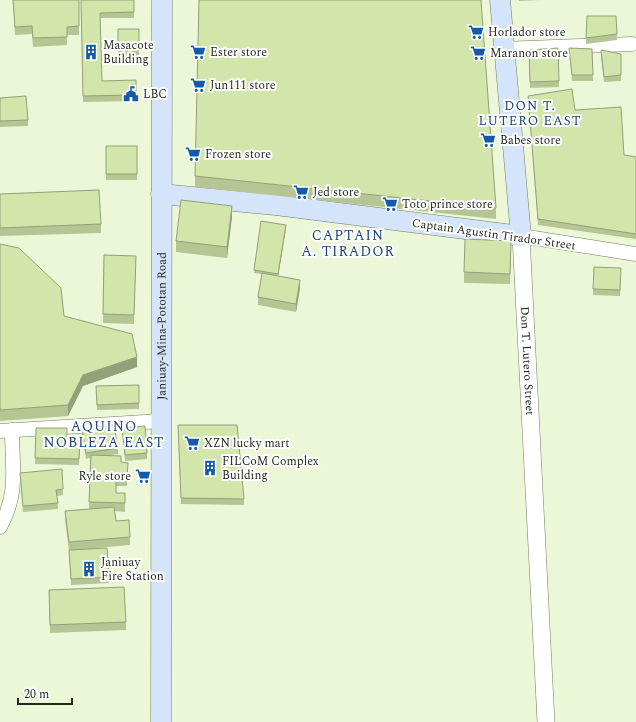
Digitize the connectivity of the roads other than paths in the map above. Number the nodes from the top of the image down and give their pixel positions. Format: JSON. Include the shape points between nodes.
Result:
{"nodes":[{"id":1,"x":162,"y":0,"type":"edge"},
{"id":2,"x":500,"y":0,"type":"edge"},
{"id":3,"x":632,"y":44,"type":"dead end"},
{"id":4,"x":504,"y":49,"type":"junction"},
{"id":5,"x":161,"y":194,"type":"junction"},
{"id":6,"x":522,"y":236,"type":"junction"},
{"id":7,"x":636,"y":254,"type":"edge"},
{"id":8,"x":161,"y":421,"type":"junction"},
{"id":9,"x":6,"y":430,"type":"edge"},
{"id":10,"x":0,"y":527,"type":"edge"},
{"id":11,"x":161,"y":722,"type":"edge"},
{"id":12,"x":546,"y":722,"type":"edge"}],
"edges":[{"from":1,"to":5,"type":"main road","name":"Janiuay-Mina-Pototan Road"},
{"from":2,"to":4,"type":"main road","name":"Don T. Lutero Street"},
{"from":3,"to":4,"type":"street"},
{"from":4,"to":6,"type":"main road","name":"Don T. Lutero Street"},
{"from":5,"to":6,"type":"main road","name":"Captain Agustin Tirador Street","via":[[276,205]]},
{"from":5,"to":8,"type":"main road","name":"Janiuay-Mina-Pototan Road"},
{"from":6,"to":7,"type":"street","name":"Captain Agustin Tirador Street"},
{"from":6,"to":12,"type":"street","name":"Don T. Lutero Street"},
{"from":8,"to":9,"type":"street"},
{"from":8,"to":11,"type":"main road","name":"Janiuay-Mina-Pototan Road"},
{"from":9,"to":10,"type":"street","via":[[14,491]]}]}
